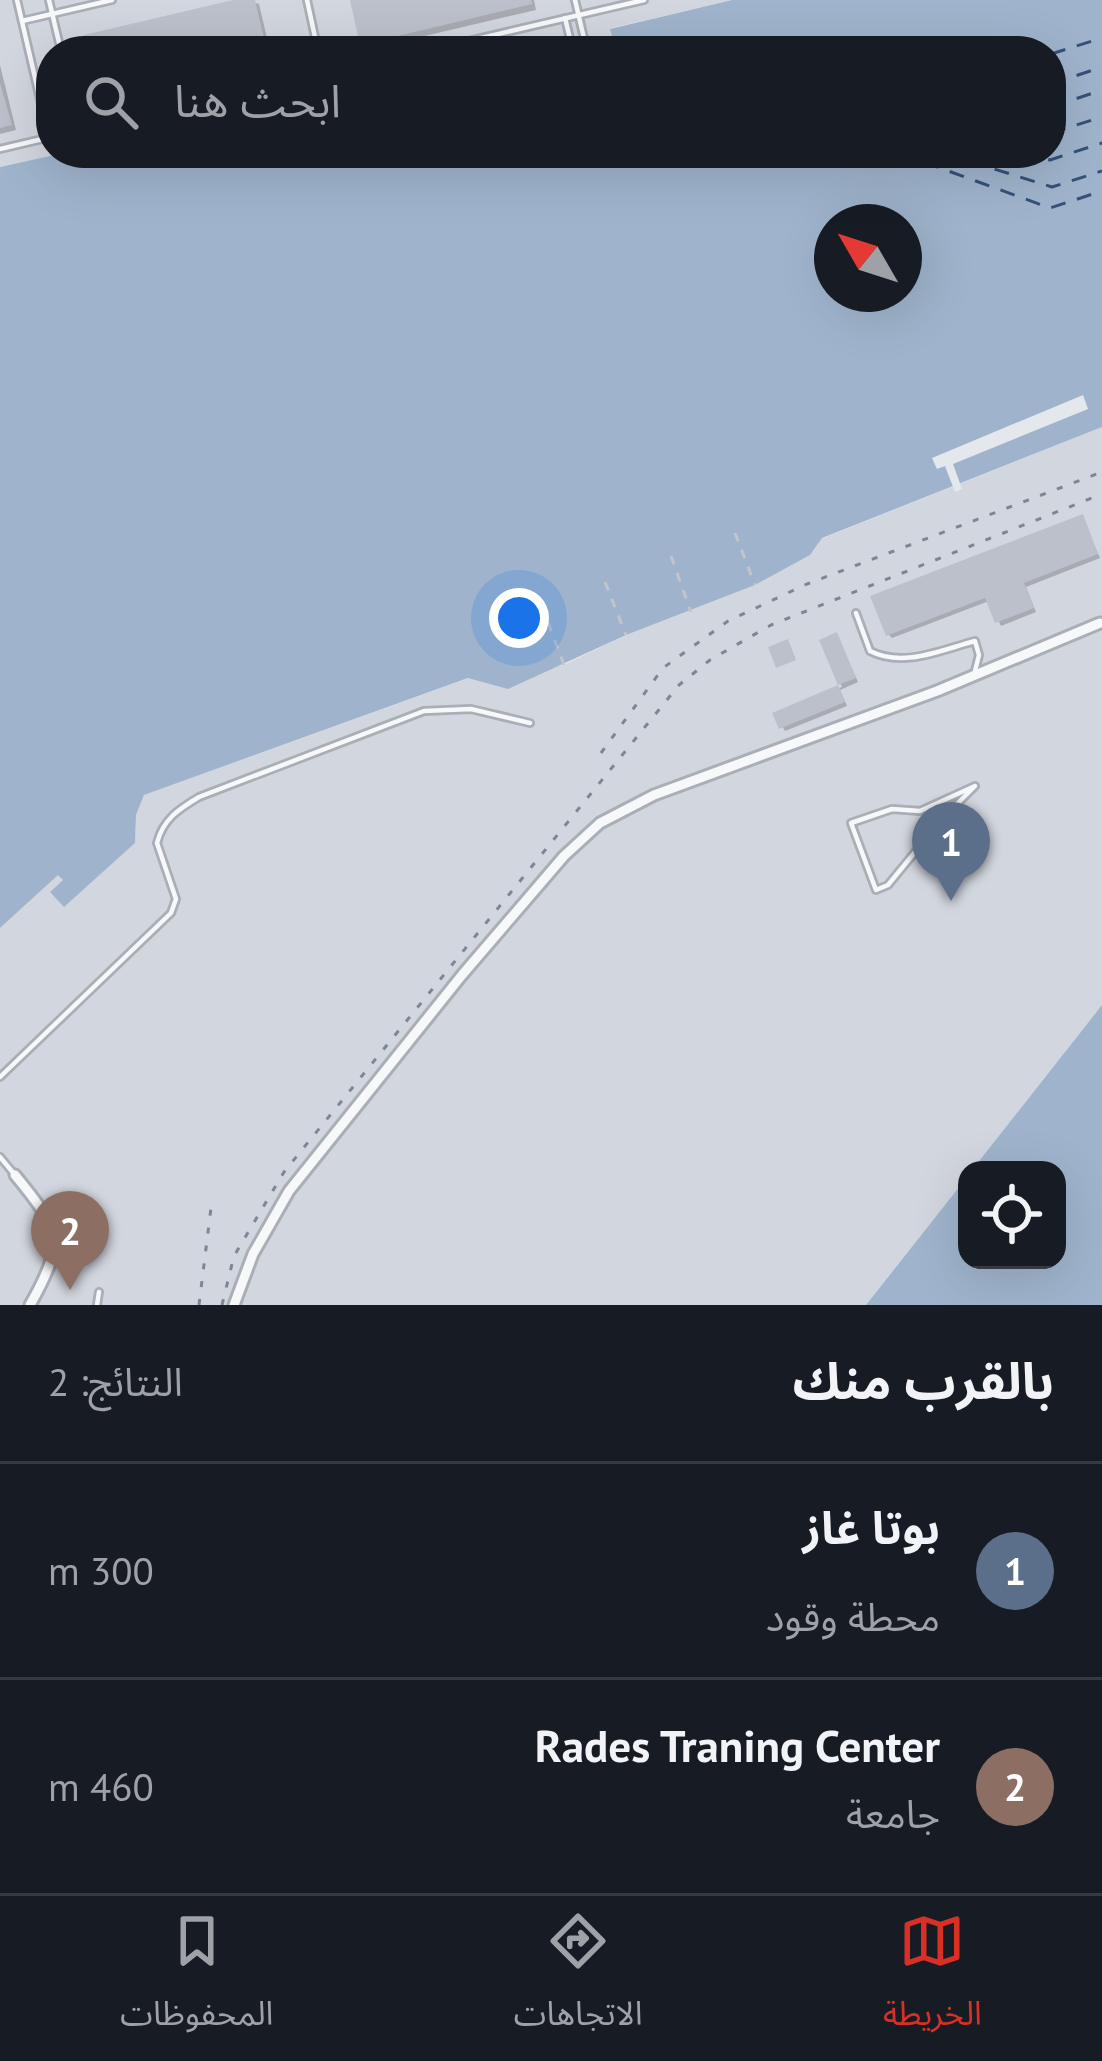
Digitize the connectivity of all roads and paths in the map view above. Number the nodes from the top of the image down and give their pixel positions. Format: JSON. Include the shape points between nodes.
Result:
{"nodes":[{"id":1,"x":17,"y":0,"type":"edge"},
{"id":2,"x":49,"y":0,"type":"edge"},
{"id":3,"x":112,"y":0,"type":"edge"},
{"id":4,"x":307,"y":0,"type":"edge"},
{"id":5,"x":574,"y":0,"type":"edge"},
{"id":6,"x":644,"y":0,"type":"edge"},
{"id":7,"x":52,"y":14,"type":"junction"},
{"id":8,"x":578,"y":15,"type":"junction"},
{"id":9,"x":565,"y":19,"type":"junction"},
{"id":10,"x":22,"y":21,"type":"junction"},
{"id":11,"x":58,"y":36,"type":"edge"},
{"id":12,"x":315,"y":36,"type":"edge"},
{"id":13,"x":490,"y":36,"type":"edge"},
{"id":14,"x":569,"y":36,"type":"edge"},
{"id":15,"x":583,"y":36,"type":"edge"},
{"id":16,"x":36,"y":79,"type":"edge"},
{"id":17,"x":36,"y":140,"type":"edge"},
{"id":18,"x":0,"y":149,"type":"edge"},
{"id":19,"x":735,"y":533,"type":"dead end"},
{"id":20,"x":670,"y":556,"type":"dead end"},
{"id":21,"x":605,"y":582,"type":"dead end"},
{"id":22,"x":755,"y":585,"type":"dead end"},
{"id":23,"x":542,"y":606,"type":"dead end"},
{"id":24,"x":691,"y":612,"type":"dead end"},
{"id":25,"x":856,"y":613,"type":"dead end"},
{"id":26,"x":1100,"y":623,"type":"edge"},
{"id":27,"x":626,"y":635,"type":"dead end"},
{"id":28,"x":564,"y":665,"type":"dead end"},
{"id":29,"x":974,"y":675,"type":"junction"},
{"id":30,"x":530,"y":723,"type":"dead end"},
{"id":31,"x":975,"y":786,"type":"joint"},
{"id":32,"x":0,"y":1077,"type":"edge"},
{"id":33,"x":0,"y":1157,"type":"edge"},
{"id":34,"x":15,"y":1175,"type":"joint"},
{"id":35,"x":99,"y":1292,"type":"dead end"},
{"id":36,"x":29,"y":1305,"type":"edge"},
{"id":37,"x":97,"y":1305,"type":"edge"},
{"id":38,"x":234,"y":1305,"type":"edge"}],
"edges":[{"from":1,"to":10,"type":"lane"},
{"from":2,"to":7,"type":"lane"},
{"from":3,"to":7,"type":"lane"},
{"from":4,"to":12,"type":"lane"},
{"from":5,"to":8,"type":"lane"},
{"from":6,"to":8,"type":"lane"},
{"from":7,"to":10,"type":"lane"},
{"from":7,"to":11,"type":"lane"},
{"from":8,"to":9,"type":"lane"},
{"from":8,"to":15,"type":"lane"},
{"from":9,"to":13,"type":"lane"},
{"from":9,"to":14,"type":"lane"},
{"from":10,"to":16,"type":"lane"},
{"from":17,"to":18,"type":"lane"},
{"from":19,"to":22,"type":"path"},
{"from":20,"to":24,"type":"path"},
{"from":21,"to":27,"type":"path"},
{"from":23,"to":28,"type":"path"},
{"from":25,"to":29,"type":"lane","via":[[870,651],[883,658],[974,641]]},
{"from":26,"to":29,"type":"street"},
{"from":29,"to":38,"type":"street","via":[[654,795],[582,838],[289,1191]]},
{"from":30,"to":32,"type":"lane","via":[[448,706],[424,711],[180,808],[157,843],[176,899],[171,913]]},
{"from":31,"to":31,"type":"lane","via":[[920,811],[892,809],[851,823],[875,890],[888,886]]},
{"from":33,"to":34,"type":"lane"},
{"from":34,"to":36,"type":"street","via":[[50,1218],[56,1244]]},
{"from":35,"to":37,"type":"lane"}]}
